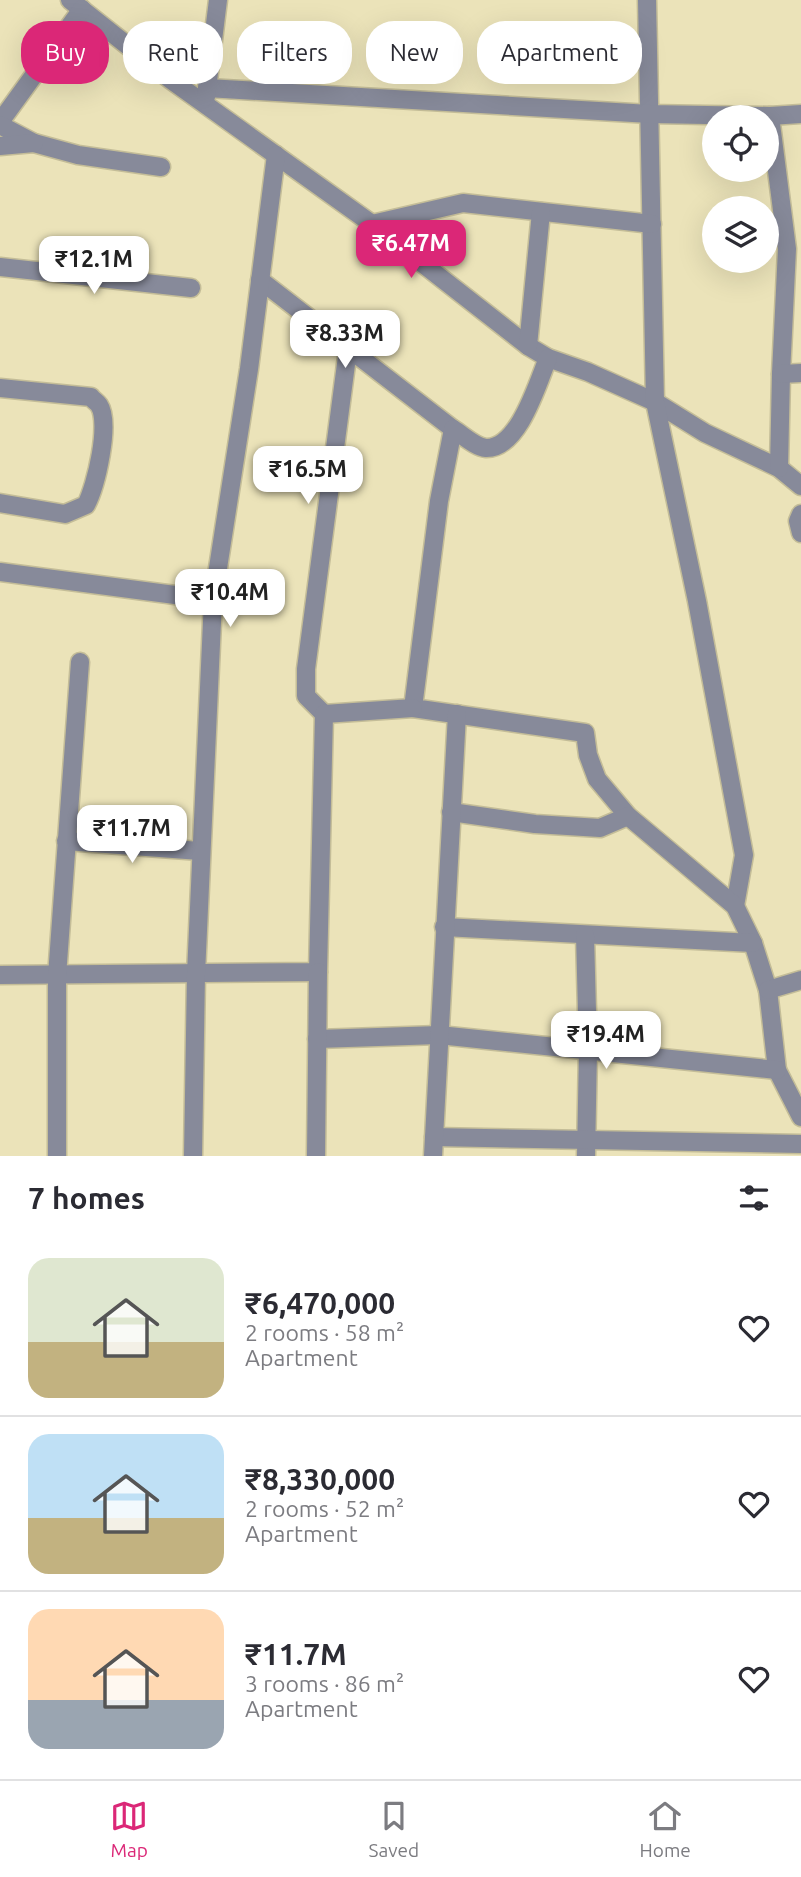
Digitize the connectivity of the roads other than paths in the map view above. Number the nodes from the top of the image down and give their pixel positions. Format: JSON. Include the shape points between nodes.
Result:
{"nodes":[{"id":1,"x":218,"y":0,"type":"edge"},
{"id":2,"x":647,"y":0,"type":"edge"},
{"id":3,"x":76,"y":5,"type":"edge"},
{"id":4,"x":206,"y":96,"type":"junction"},
{"id":5,"x":650,"y":114,"type":"junction"},
{"id":6,"x":801,"y":114,"type":"edge"},
{"id":7,"x":702,"y":115,"type":"edge"},
{"id":8,"x":779,"y":115,"type":"edge"},
{"id":9,"x":0,"y":123,"type":"edge"},
{"id":10,"x":34,"y":143,"type":"junction"},
{"id":11,"x":0,"y":146,"type":"edge"},
{"id":12,"x":276,"y":155,"type":"junction"},
{"id":13,"x":779,"y":166,"type":"edge"},
{"id":14,"x":161,"y":167,"type":"dead end"},
{"id":15,"x":541,"y":212,"type":"junction"},
{"id":16,"x":372,"y":224,"type":"junction"},
{"id":17,"x":652,"y":224,"type":"junction"},
{"id":18,"x":794,"y":248,"type":"edge"},
{"id":19,"x":0,"y":267,"type":"edge"},
{"id":20,"x":260,"y":280,"type":"junction"},
{"id":21,"x":191,"y":288,"type":"dead end"},
{"id":22,"x":528,"y":346,"type":"junction"},
{"id":23,"x":348,"y":349,"type":"junction"},
{"id":24,"x":548,"y":358,"type":"junction"},
{"id":25,"x":801,"y":373,"type":"edge"},
{"id":26,"x":781,"y":374,"type":"junction"},
{"id":27,"x":0,"y":388,"type":"edge"},
{"id":28,"x":655,"y":402,"type":"junction"},
{"id":29,"x":453,"y":429,"type":"junction"},
{"id":30,"x":779,"y":468,"type":"junction"},
{"id":31,"x":801,"y":486,"type":"edge"},
{"id":32,"x":0,"y":503,"type":"edge"},
{"id":33,"x":801,"y":514,"type":"edge"},
{"id":34,"x":801,"y":533,"type":"edge"},
{"id":35,"x":0,"y":572,"type":"edge"},
{"id":36,"x":213,"y":600,"type":"junction"},
{"id":37,"x":80,"y":662,"type":"dead end"},
{"id":38,"x":413,"y":708,"type":"junction"},
{"id":39,"x":324,"y":714,"type":"junction"},
{"id":40,"x":457,"y":714,"type":"junction"},
{"id":41,"x":451,"y":812,"type":"junction"},
{"id":42,"x":628,"y":816,"type":"junction"},
{"id":43,"x":66,"y":841,"type":"junction"},
{"id":44,"x":200,"y":851,"type":"junction"},
{"id":45,"x":735,"y":906,"type":"junction"},
{"id":46,"x":444,"y":927,"type":"junction"},
{"id":47,"x":585,"y":934,"type":"junction"},
{"id":48,"x":753,"y":943,"type":"junction"},
{"id":49,"x":318,"y":972,"type":"junction"},
{"id":50,"x":196,"y":974,"type":"junction"},
{"id":51,"x":0,"y":975,"type":"edge"},
{"id":52,"x":57,"y":976,"type":"junction"},
{"id":53,"x":801,"y":980,"type":"edge"},
{"id":54,"x":768,"y":990,"type":"junction"},
{"id":55,"x":439,"y":1035,"type":"junction"},
{"id":56,"x":317,"y":1039,"type":"junction"},
{"id":57,"x":588,"y":1050,"type":"junction"},
{"id":58,"x":777,"y":1070,"type":"junction"},
{"id":59,"x":801,"y":1117,"type":"edge"},
{"id":60,"x":434,"y":1137,"type":"junction"},
{"id":61,"x":801,"y":1144,"type":"edge"},
{"id":62,"x":586,"y":1148,"type":"edge"},
{"id":63,"x":57,"y":1156,"type":"edge"},
{"id":64,"x":193,"y":1156,"type":"edge"},
{"id":65,"x":316,"y":1156,"type":"edge"},
{"id":66,"x":433,"y":1156,"type":"edge"}],
"edges":[{"from":1,"to":4,"type":"street"},
{"from":2,"to":5,"type":"street"},
{"from":3,"to":4,"type":"street"},
{"from":3,"to":9,"type":"street"},
{"from":4,"to":5,"type":"street"},
{"from":4,"to":12,"type":"street"},
{"from":5,"to":7,"type":"street"},
{"from":5,"to":17,"type":"street"},
{"from":6,"to":8,"type":"street"},
{"from":9,"to":10,"type":"street"},
{"from":10,"to":11,"type":"street"},
{"from":10,"to":14,"type":"street","via":[[78,155]]},
{"from":12,"to":16,"type":"street"},
{"from":12,"to":20,"type":"street"},
{"from":13,"to":18,"type":"street"},
{"from":15,"to":16,"type":"street","via":[[463,203]]},
{"from":15,"to":17,"type":"street"},
{"from":15,"to":22,"type":"street"},
{"from":16,"to":22,"type":"street"},
{"from":17,"to":28,"type":"street"},
{"from":18,"to":26,"type":"street"},
{"from":19,"to":21,"type":"street"},
{"from":20,"to":23,"type":"street"},
{"from":20,"to":36,"type":"street"},
{"from":22,"to":24,"type":"street"},
{"from":23,"to":29,"type":"street"},
{"from":23,"to":39,"type":"street","via":[[306,668],[306,695]]},
{"from":24,"to":28,"type":"street"},
{"from":24,"to":29,"type":"street","via":[[513,436],[484,448]]},
{"from":25,"to":26,"type":"street"},
{"from":26,"to":30,"type":"street"},
{"from":27,"to":32,"type":"street","via":[[91,397],[103,415],[95,488],[86,505],[65,514]]},
{"from":28,"to":30,"type":"street","via":[[705,433]]},
{"from":28,"to":45,"type":"street","via":[[744,855]]},
{"from":29,"to":38,"type":"street","via":[[439,501]]},
{"from":30,"to":31,"type":"street"},
{"from":33,"to":34,"type":"street"},
{"from":35,"to":36,"type":"street"},
{"from":36,"to":44,"type":"street"},
{"from":37,"to":43,"type":"street"},
{"from":38,"to":39,"type":"street"},
{"from":38,"to":40,"type":"street"},
{"from":39,"to":49,"type":"street"},
{"from":40,"to":41,"type":"street"},
{"from":40,"to":42,"type":"street","via":[[585,733],[597,779]]},
{"from":41,"to":42,"type":"street","via":[[600,828]]},
{"from":41,"to":46,"type":"street"},
{"from":42,"to":45,"type":"street"},
{"from":43,"to":44,"type":"street"},
{"from":43,"to":52,"type":"street"},
{"from":44,"to":50,"type":"street"},
{"from":45,"to":48,"type":"street"},
{"from":46,"to":47,"type":"street"},
{"from":46,"to":55,"type":"street"},
{"from":47,"to":48,"type":"street"},
{"from":47,"to":57,"type":"street"},
{"from":48,"to":54,"type":"street"},
{"from":49,"to":50,"type":"street"},
{"from":49,"to":56,"type":"street"},
{"from":50,"to":52,"type":"street"},
{"from":50,"to":64,"type":"street"},
{"from":51,"to":52,"type":"street"},
{"from":52,"to":63,"type":"street"},
{"from":53,"to":54,"type":"street"},
{"from":54,"to":58,"type":"street"},
{"from":55,"to":56,"type":"street"},
{"from":55,"to":57,"type":"street"},
{"from":55,"to":60,"type":"street"},
{"from":56,"to":65,"type":"street"},
{"from":57,"to":58,"type":"street"},
{"from":57,"to":62,"type":"street"},
{"from":58,"to":59,"type":"street"},
{"from":60,"to":62,"type":"street"},
{"from":60,"to":66,"type":"street"},
{"from":61,"to":62,"type":"street"}]}
